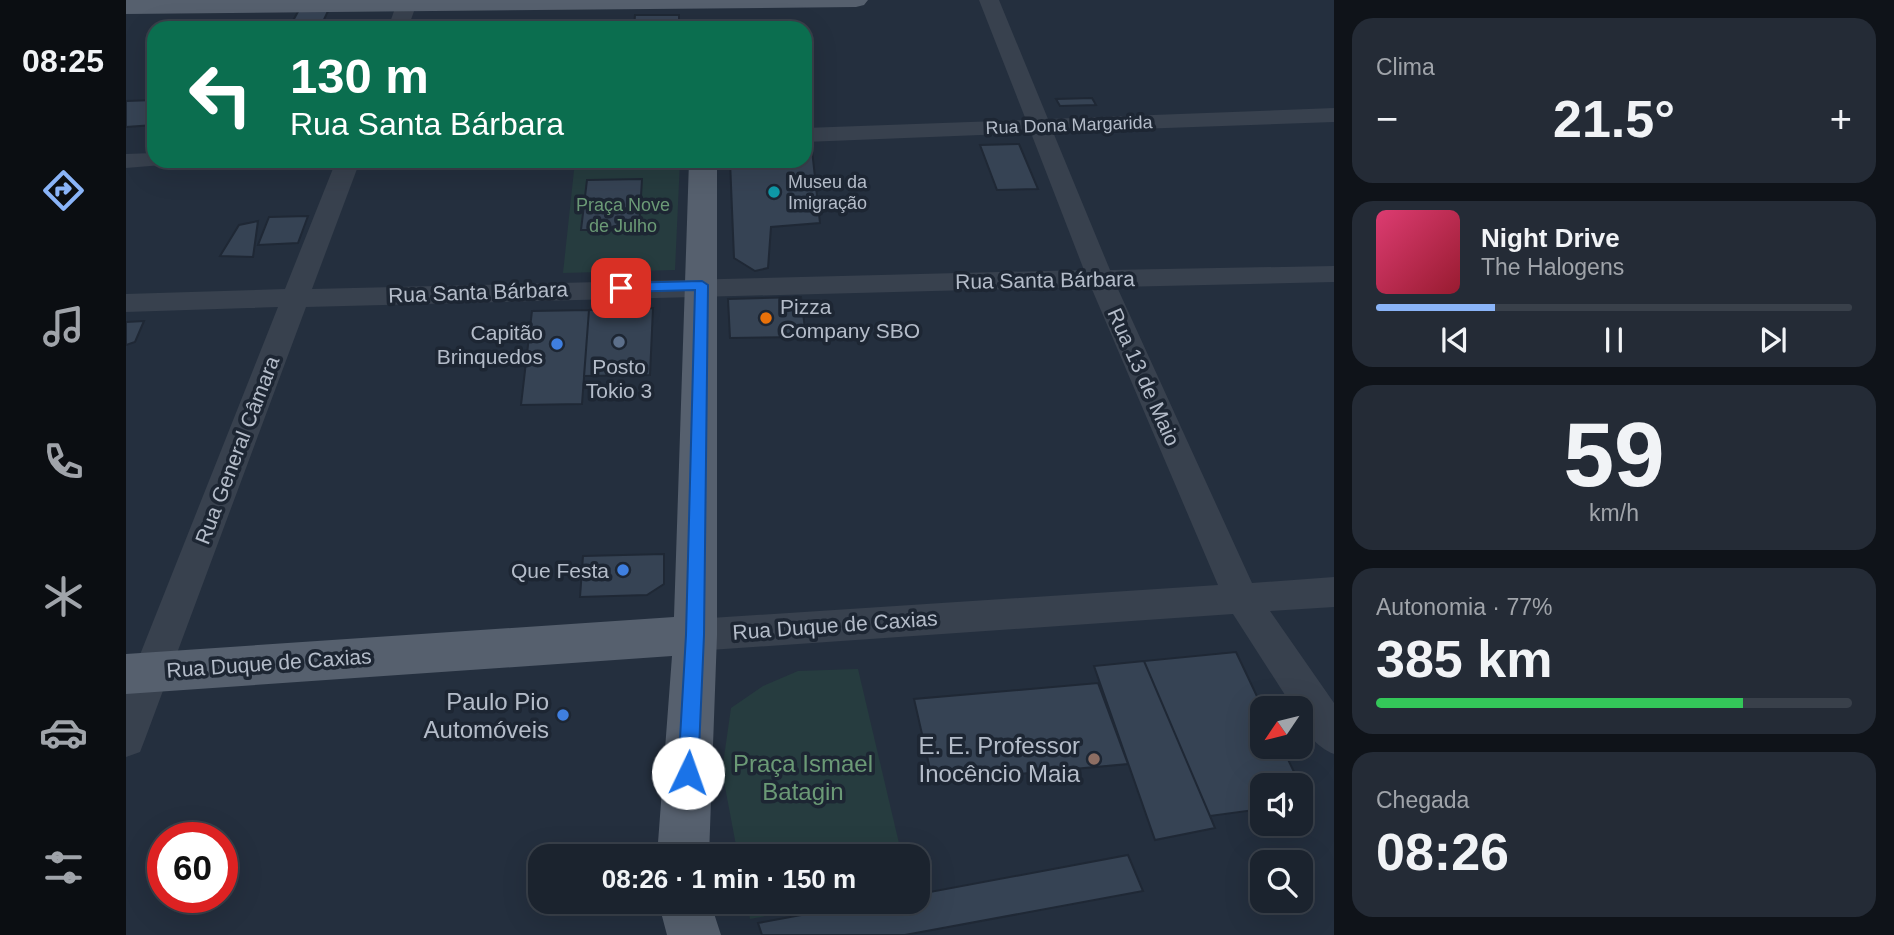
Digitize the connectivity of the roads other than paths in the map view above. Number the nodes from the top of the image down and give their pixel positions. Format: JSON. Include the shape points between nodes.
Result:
{"nodes":[{"id":1,"x":856,"y":0,"type":"edge"},
{"id":2,"x":989,"y":0,"type":"edge"},
{"id":3,"x":696,"y":1,"type":"edge"},
{"id":4,"x":407,"y":2,"type":"edge"},
{"id":5,"x":126,"y":7,"type":"edge"},
{"id":6,"x":400,"y":21,"type":"edge"},
{"id":7,"x":697,"y":21,"type":"edge"},
{"id":8,"x":1334,"y":115,"type":"edge"},
{"id":9,"x":1041,"y":126,"type":"junction"},
{"id":10,"x":812,"y":135,"type":"edge"},
{"id":11,"x":147,"y":160,"type":"edge"},
{"id":12,"x":126,"y":161,"type":"edge"},
{"id":13,"x":345,"y":168,"type":"edge"},
{"id":14,"x":703,"y":168,"type":"edge"},
{"id":15,"x":1334,"y":274,"type":"edge"},
{"id":16,"x":1101,"y":280,"type":"junction"},
{"id":17,"x":702,"y":285,"type":"junction"},
{"id":18,"x":296,"y":298,"type":"junction"},
{"id":19,"x":126,"y":303,"type":"edge"},
{"id":20,"x":1334,"y":592,"type":"edge"},
{"id":21,"x":1241,"y":597,"type":"junction"},
{"id":22,"x":695,"y":635,"type":"junction"},
{"id":23,"x":139,"y":673,"type":"edge"},
{"id":24,"x":1334,"y":736,"type":"edge"},
{"id":25,"x":126,"y":739,"type":"edge"},
{"id":26,"x":684,"y":844,"type":"edge"},
{"id":27,"x":680,"y":914,"type":"edge"},
{"id":28,"x":687,"y":914,"type":"edge"},
{"id":29,"x":677,"y":935,"type":"edge"},
{"id":30,"x":694,"y":935,"type":"edge"}],
"edges":[{"from":1,"to":3,"type":"main road"},
{"from":2,"to":9,"type":"street","name":"Rua 13 de Maio"},
{"from":3,"to":4,"type":"main road"},
{"from":3,"to":7,"type":"main road"},
{"from":4,"to":5,"type":"main road"},
{"from":4,"to":6,"type":"street"},
{"from":8,"to":9,"type":"street","name":"Rua Dona Margarida"},
{"from":9,"to":10,"type":"street","name":"Rua Dona Margarida"},
{"from":9,"to":16,"type":"street","name":"Rua 13 de Maio"},
{"from":11,"to":12,"type":"street"},
{"from":13,"to":18,"type":"street","name":"Rua General Câmara"},
{"from":14,"to":17,"type":"main road"},
{"from":15,"to":16,"type":"street","name":"Rua Santa Bárbara"},
{"from":16,"to":17,"type":"street","name":"Rua Santa Bárbara"},
{"from":16,"to":21,"type":"street","name":"Rua 13 de Maio"},
{"from":17,"to":18,"type":"street","name":"Rua Santa Bárbara"},
{"from":17,"to":22,"type":"main road"},
{"from":18,"to":19,"type":"street","name":"Rua Santa Bárbara"},
{"from":18,"to":23,"type":"street","name":"Rua General Câmara"},
{"from":20,"to":21,"type":"street","name":"Rua Duque de Caxias"},
{"from":21,"to":22,"type":"street","name":"Rua Duque de Caxias"},
{"from":21,"to":24,"type":"street","name":"Rua 13 de Maio"},
{"from":22,"to":23,"type":"main road","name":"Rua Duque de Caxias"},
{"from":22,"to":26,"type":"main road"},
{"from":23,"to":25,"type":"street","name":"Rua General Câmara"},
{"from":27,"to":29,"type":"main road"},
{"from":28,"to":30,"type":"main road"}]}
